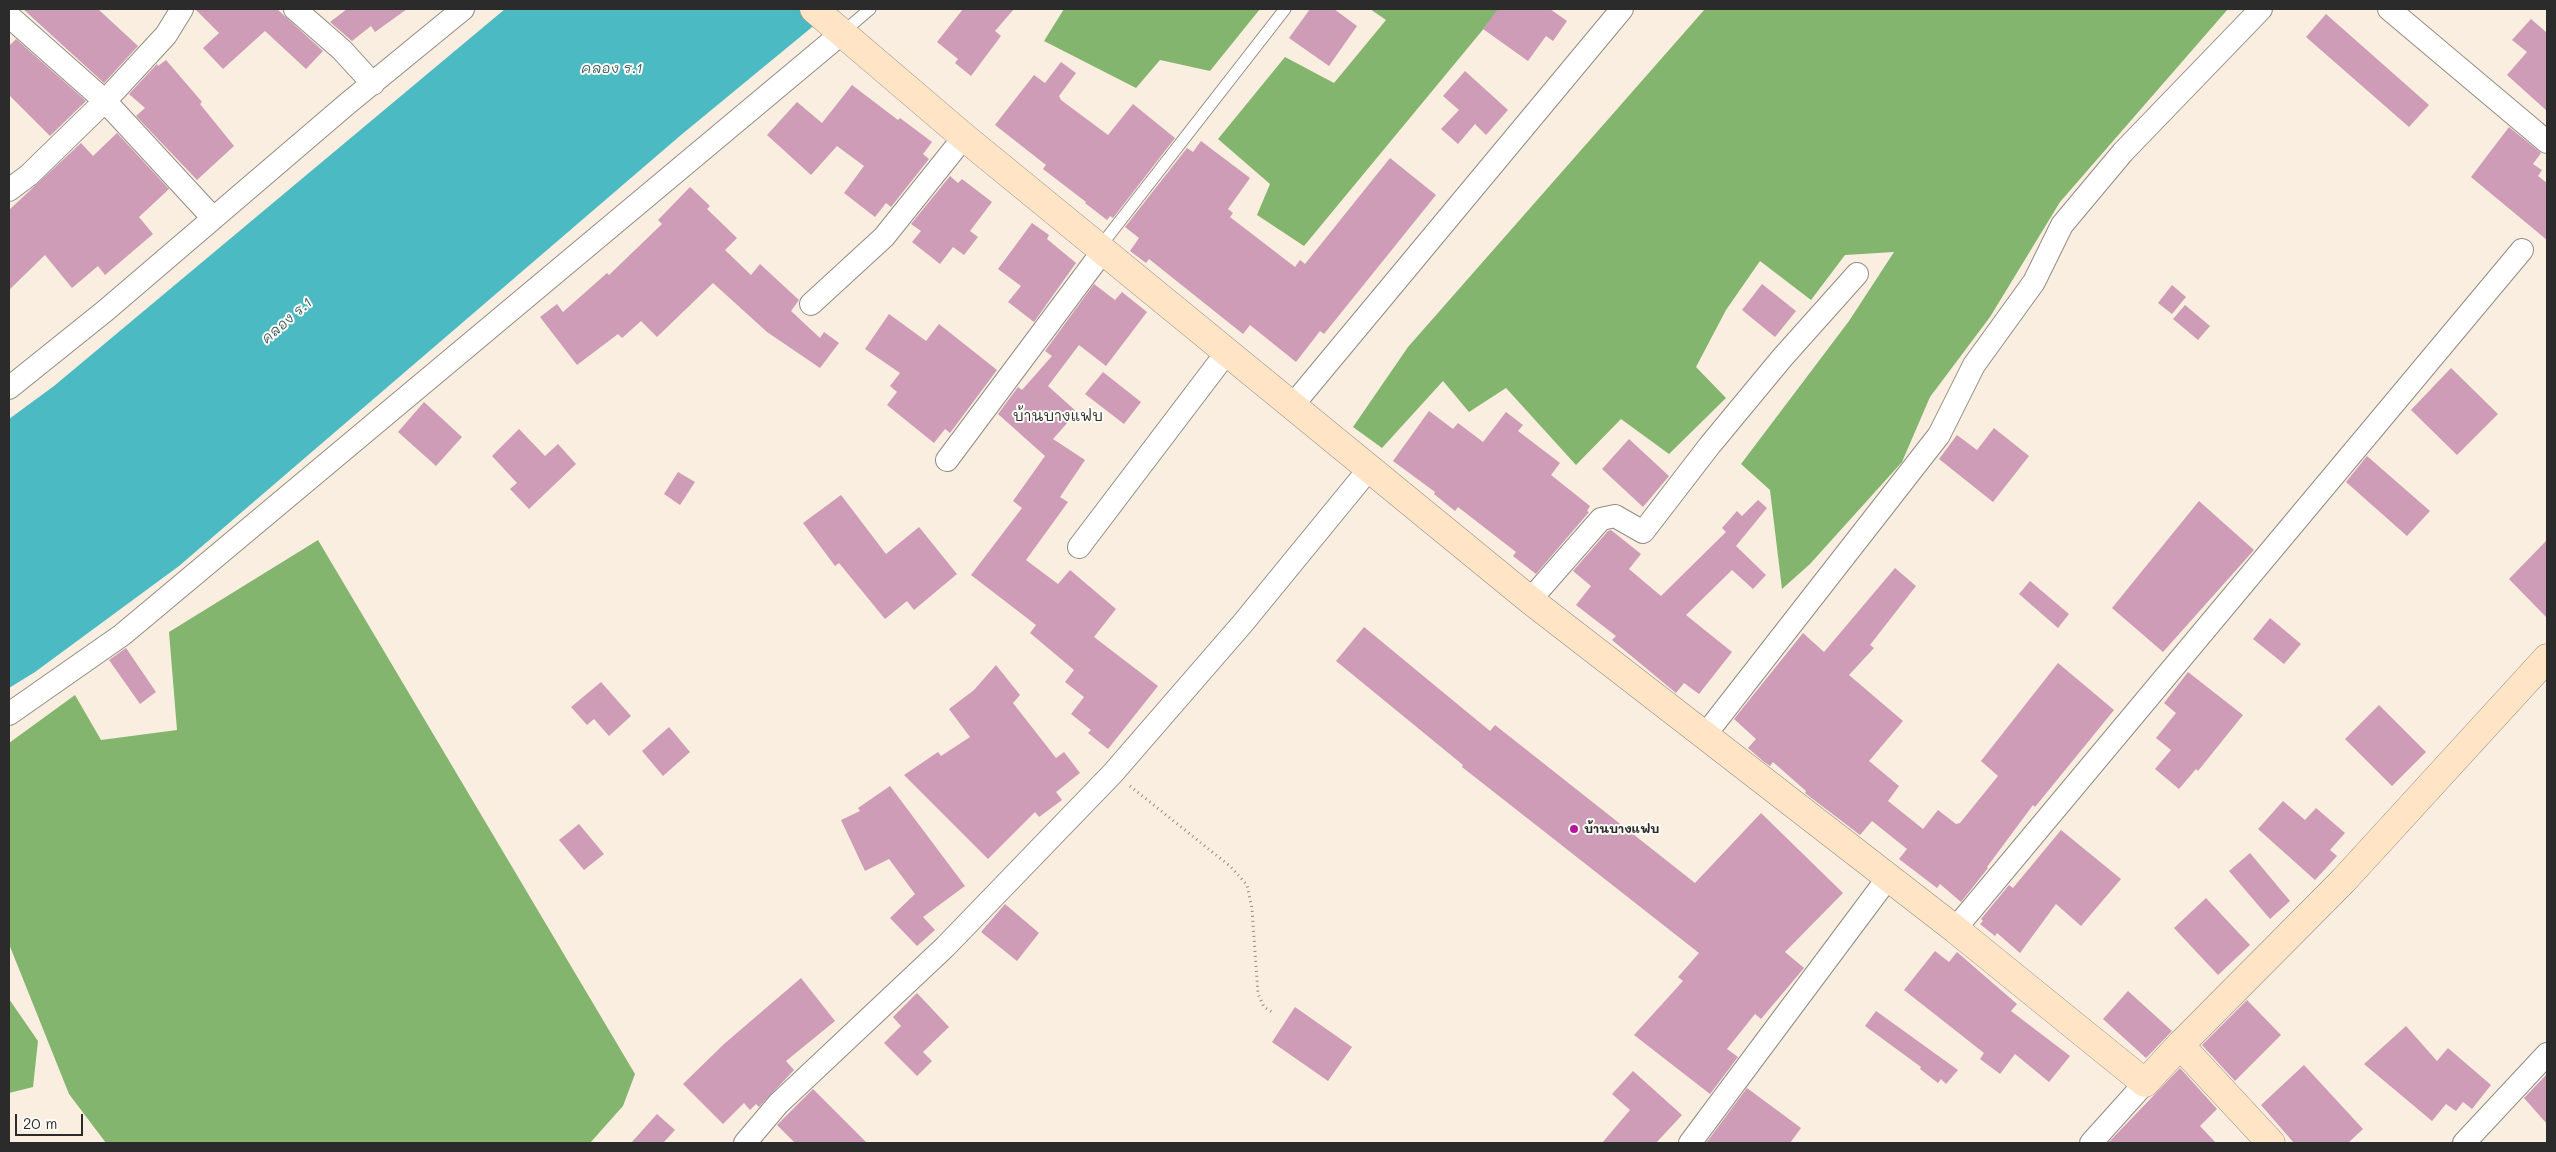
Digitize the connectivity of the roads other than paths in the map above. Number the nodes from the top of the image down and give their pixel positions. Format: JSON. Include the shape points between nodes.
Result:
{"nodes":[{"id":1,"x":182,"y":9,"type":"edge"},
{"id":2,"x":295,"y":9,"type":"edge"},
{"id":3,"x":464,"y":9,"type":"edge"},
{"id":4,"x":814,"y":9,"type":"edge"},
{"id":5,"x":870,"y":9,"type":"edge"},
{"id":6,"x":1285,"y":9,"type":"edge"},
{"id":7,"x":1622,"y":9,"type":"edge"},
{"id":8,"x":2261,"y":9,"type":"edge"},
{"id":9,"x":2389,"y":9,"type":"edge"},
{"id":10,"x":9,"y":16,"type":"edge"},
{"id":11,"x":838,"y":30,"type":"junction"},
{"id":12,"x":373,"y":84,"type":"junction"},
{"id":13,"x":105,"y":101,"type":"junction"},
{"id":14,"x":964,"y":137,"type":"junction"},
{"id":15,"x":2547,"y":142,"type":"edge"},
{"id":16,"x":9,"y":190,"type":"edge"},
{"id":17,"x":213,"y":218,"type":"junction"},
{"id":18,"x":1101,"y":249,"type":"junction"},
{"id":19,"x":2522,"y":250,"type":"dead end"},
{"id":20,"x":1857,"y":274,"type":"dead end"},
{"id":21,"x":811,"y":304,"type":"dead end"},
{"id":22,"x":1227,"y":352,"type":"junction"},
{"id":23,"x":9,"y":388,"type":"edge"},
{"id":24,"x":1292,"y":406,"type":"junction"},
{"id":25,"x":947,"y":460,"type":"dead end"},
{"id":26,"x":1369,"y":469,"type":"junction"},
{"id":27,"x":1079,"y":548,"type":"dead end"},
{"id":28,"x":1530,"y":600,"type":"junction"},
{"id":29,"x":2547,"y":658,"type":"edge"},
{"id":30,"x":9,"y":714,"type":"edge"},
{"id":31,"x":1704,"y":735,"type":"junction"},
{"id":32,"x":1887,"y":879,"type":"junction"},
{"id":33,"x":1955,"y":929,"type":"junction"},
{"id":34,"x":2180,"y":1045,"type":"junction"},
{"id":35,"x":2547,"y":1054,"type":"edge"},
{"id":36,"x":2145,"y":1083,"type":"junction"},
{"id":37,"x":745,"y":1143,"type":"edge"},
{"id":38,"x":1690,"y":1143,"type":"edge"},
{"id":39,"x":2091,"y":1143,"type":"edge"},
{"id":40,"x":2271,"y":1143,"type":"edge"},
{"id":41,"x":2464,"y":1143,"type":"edge"}],
"edges":[{"from":1,"to":13,"type":"street","via":[[166,35]]},
{"from":2,"to":12,"type":"street","via":[[342,50]]},
{"from":3,"to":12,"type":"street"},
{"from":4,"to":11,"type":"street"},
{"from":5,"to":11,"type":"lane"},
{"from":6,"to":18,"type":"lane"},
{"from":7,"to":24,"type":"street"},
{"from":8,"to":31,"type":"street","via":[[2123,152],[2062,225],[2034,282],[1974,365],[1939,436]]},
{"from":9,"to":15,"type":"street"},
{"from":10,"to":13,"type":"street"},
{"from":11,"to":14,"type":"street"},
{"from":11,"to":30,"type":"street","via":[[122,635]]},
{"from":12,"to":17,"type":"street"},
{"from":13,"to":16,"type":"street","via":[[29,175]]},
{"from":13,"to":17,"type":"street"},
{"from":14,"to":18,"type":"street"},
{"from":14,"to":21,"type":"street","via":[[884,237]]},
{"from":17,"to":23,"type":"street"},
{"from":18,"to":22,"type":"street"},
{"from":18,"to":25,"type":"street"},
{"from":19,"to":33,"type":"street"},
{"from":20,"to":28,"type":"street","via":[[1782,358],[1643,532],[1615,516],[1601,519]]},
{"from":22,"to":24,"type":"street"},
{"from":22,"to":27,"type":"street"},
{"from":24,"to":26,"type":"street"},
{"from":26,"to":28,"type":"street"},
{"from":26,"to":37,"type":"street","via":[[1243,623],[1113,773],[945,947],[778,1104]]},
{"from":28,"to":31,"type":"street"},
{"from":29,"to":34,"type":"street","via":[[2343,881]]},
{"from":31,"to":32,"type":"street"},
{"from":32,"to":33,"type":"street"},
{"from":32,"to":38,"type":"street"},
{"from":33,"to":36,"type":"street"},
{"from":34,"to":36,"type":"street"},
{"from":34,"to":40,"type":"street"},
{"from":35,"to":41,"type":"street"},
{"from":36,"to":39,"type":"street"}]}
